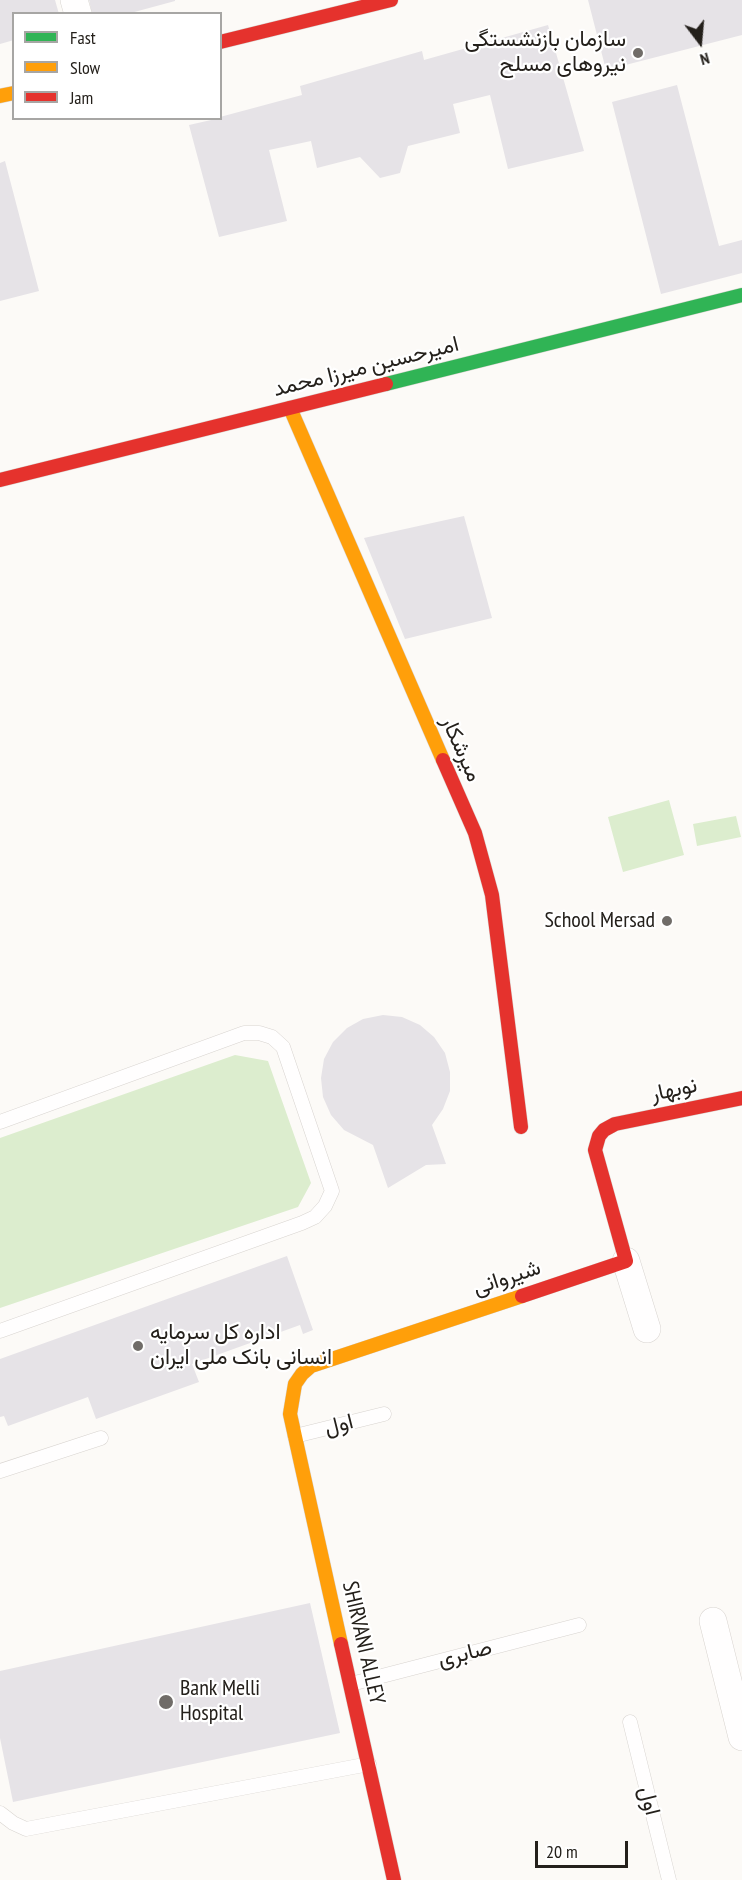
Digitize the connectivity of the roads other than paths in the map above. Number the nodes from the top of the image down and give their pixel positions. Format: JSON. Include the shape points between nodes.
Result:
{"nodes":[{"id":1,"x":392,"y":0,"type":"edge"},
{"id":2,"x":222,"y":42,"type":"edge"},
{"id":3,"x":742,"y":295,"type":"edge"},
{"id":4,"x":290,"y":408,"type":"junction"},
{"id":5,"x":0,"y":480,"type":"edge"},
{"id":6,"x":742,"y":1098,"type":"edge"},
{"id":7,"x":0,"y":1122,"type":"edge"},
{"id":8,"x":521,"y":1128,"type":"dead end"},
{"id":9,"x":626,"y":1261,"type":"junction"},
{"id":10,"x":647,"y":1329,"type":"dead end"},
{"id":11,"x":0,"y":1331,"type":"edge"},
{"id":12,"x":290,"y":1414,"type":"joint"},
{"id":13,"x":384,"y":1414,"type":"dead end"},
{"id":14,"x":295,"y":1436,"type":"junction"},
{"id":15,"x":101,"y":1438,"type":"dead end"},
{"id":16,"x":0,"y":1471,"type":"edge"},
{"id":17,"x":713,"y":1621,"type":"dead end"},
{"id":18,"x":579,"y":1625,"type":"dead end"},
{"id":19,"x":351,"y":1684,"type":"junction"},
{"id":20,"x":630,"y":1722,"type":"dead end"},
{"id":21,"x":742,"y":1737,"type":"edge"},
{"id":22,"x":369,"y":1764,"type":"junction"},
{"id":23,"x":0,"y":1813,"type":"edge"},
{"id":24,"x":394,"y":1880,"type":"edge"},
{"id":25,"x":669,"y":1880,"type":"edge"}],
"edges":[{"from":1,"to":2,"type":"street"},
{"from":3,"to":4,"type":"street","name":"امیرحسین میرزا محمد"},
{"from":4,"to":5,"type":"street","name":"امیرحسین میرزا محمد"},
{"from":4,"to":8,"type":"street","name":"میرشکار","via":[[475,832],[492,895]]},
{"from":6,"to":9,"type":"street","name":"نوبهار","via":[[615,1124],[599,1136],[595,1150]]},
{"from":7,"to":11,"type":"lane","via":[[244,1033],[259,1033],[272,1037],[283,1047],[332,1191],[315,1217],[302,1223]]},
{"from":9,"to":10,"type":"street"},
{"from":9,"to":12,"type":"street","name":"شیروانی","via":[[311,1366],[296,1384]]},
{"from":12,"to":14,"type":"street","name":"SHIRVANI ALLEY"},
{"from":13,"to":14,"type":"lane","name":"اول"},
{"from":14,"to":19,"type":"street","name":"SHIRVANI ALLEY"},
{"from":15,"to":16,"type":"lane"},
{"from":17,"to":21,"type":"street"},
{"from":18,"to":19,"type":"lane","name":"صابری"},
{"from":19,"to":22,"type":"street","name":"SHIRVANI ALLEY"},
{"from":20,"to":25,"type":"lane","name":"اول"},
{"from":22,"to":23,"type":"lane","via":[[26,1829]]},
{"from":22,"to":24,"type":"street","name":"SHIRVANI ALLEY"}]}
